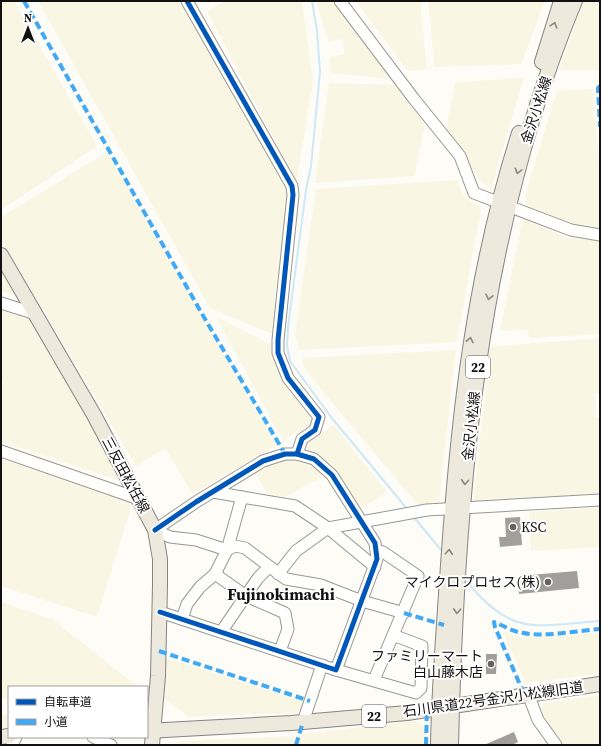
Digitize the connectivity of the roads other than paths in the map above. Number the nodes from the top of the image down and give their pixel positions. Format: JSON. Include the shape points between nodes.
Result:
{"nodes":[{"id":1,"x":187,"y":1,"type":"edge"},
{"id":2,"x":340,"y":1,"type":"edge"},
{"id":3,"x":561,"y":1,"type":"edge"},
{"id":4,"x":574,"y":1,"type":"edge"},
{"id":5,"x":504,"y":204,"type":"junction"},
{"id":6,"x":600,"y":235,"type":"edge"},
{"id":7,"x":1,"y":255,"type":"edge"},
{"id":8,"x":1,"y":303,"type":"edge"},
{"id":9,"x":36,"y":314,"type":"junction"},
{"id":10,"x":1,"y":451,"type":"edge"},
{"id":11,"x":297,"y":454,"type":"junction"},
{"id":12,"x":213,"y":492,"type":"junction"},
{"id":13,"x":242,"y":497,"type":"junction"},
{"id":14,"x":139,"y":499,"type":"junction"},
{"id":15,"x":600,"y":500,"type":"edge"},
{"id":16,"x":457,"y":509,"type":"junction"},
{"id":17,"x":360,"y":521,"type":"junction"},
{"id":18,"x":328,"y":528,"type":"junction"},
{"id":19,"x":155,"y":530,"type":"junction"},
{"id":20,"x":227,"y":550,"type":"junction"},
{"id":21,"x":377,"y":551,"type":"junction"},
{"id":22,"x":374,"y":567,"type":"junction"},
{"id":23,"x":274,"y":570,"type":"junction"},
{"id":24,"x":215,"y":574,"type":"junction"},
{"id":25,"x":246,"y":596,"type":"junction"},
{"id":26,"x":362,"y":601,"type":"junction"},
{"id":27,"x":160,"y":612,"type":"junction"},
{"id":28,"x":404,"y":613,"type":"junction"},
{"id":29,"x":182,"y":619,"type":"junction"},
{"id":30,"x":222,"y":632,"type":"junction"},
{"id":31,"x":393,"y":635,"type":"junction"},
{"id":32,"x":280,"y":651,"type":"junction"},
{"id":33,"x":322,"y":665,"type":"junction"},
{"id":34,"x":336,"y":670,"type":"junction"},
{"id":35,"x":374,"y":680,"type":"junction"},
{"id":36,"x":600,"y":684,"type":"edge"},
{"id":37,"x":528,"y":694,"type":"junction"},
{"id":38,"x":452,"y":706,"type":"junction"},
{"id":39,"x":438,"y":708,"type":"junction"},
{"id":40,"x":303,"y":722,"type":"junction"},
{"id":41,"x":151,"y":736,"type":"edge"},
{"id":42,"x":95,"y":738,"type":"edge"},
{"id":43,"x":112,"y":745,"type":"edge"},
{"id":44,"x":438,"y":745,"type":"edge"},
{"id":45,"x":451,"y":745,"type":"edge"},
{"id":46,"x":556,"y":745,"type":"edge"}],
"edges":[{"from":1,"to":11,"type":"street","via":[[292,186],[294,196],[278,353],[288,378],[319,417],[315,430],[302,439]]},
{"from":2,"to":5,"type":"street","via":[[460,156],[474,193]]},
{"from":5,"to":3,"type":"main road","name":"金沢小松線","number":"22","one_way":true,"via":[[508,167]]},
{"from":4,"to":5,"type":"main road","name":"金沢小松線","number":"22","one_way":true},
{"from":5,"to":6,"type":"street","via":[[571,230]]},
{"from":5,"to":16,"type":"main road","name":"金沢小松線","number":"22","via":[[484,264],[468,350]]},
{"from":7,"to":9,"type":"main road","name":"三反田松任線"},
{"from":8,"to":9,"type":"street"},
{"from":9,"to":14,"type":"main road","name":"三反田松任線"},
{"from":10,"to":14,"type":"street"},
{"from":11,"to":12,"type":"street","via":[[285,454],[263,461]]},
{"from":11,"to":17,"type":"street","via":[[314,459],[332,475]]},
{"from":12,"to":13,"type":"street"},
{"from":12,"to":19,"type":"street"},
{"from":13,"to":18,"type":"street","via":[[294,506]]},
{"from":13,"to":20,"type":"street"},
{"from":14,"to":19,"type":"main road","name":"三反田松任線"},
{"from":15,"to":16,"type":"street"},
{"from":16,"to":17,"type":"street","via":[[420,511]]},
{"from":16,"to":38,"type":"main road","name":"金沢小松線","number":"22","one_way":true},
{"from":39,"to":16,"type":"main road","name":"金沢小松線","number":"22","one_way":true},
{"from":17,"to":18,"type":"street"},
{"from":17,"to":21,"type":"street","via":[[375,543]]},
{"from":18,"to":22,"type":"street"},
{"from":18,"to":23,"type":"street"},
{"from":19,"to":20,"type":"street","via":[[170,537],[196,540]]},
{"from":19,"to":27,"type":"main road","name":"三反田松任線","via":[[160,559]]},
{"from":20,"to":23,"type":"street","via":[[235,546],[245,548]]},
{"from":20,"to":24,"type":"street"},
{"from":21,"to":22,"type":"street"},
{"from":21,"to":28,"type":"street","via":[[383,552],[418,576]]},
{"from":22,"to":26,"type":"street"},
{"from":23,"to":25,"type":"street","via":[[258,578]]},
{"from":23,"to":26,"type":"street","via":[[286,579],[321,585]]},
{"from":24,"to":25,"type":"street"},
{"from":24,"to":29,"type":"street","via":[[200,587],[187,604]]},
{"from":25,"to":30,"type":"street"},
{"from":25,"to":32,"type":"street","via":[[285,614],[288,629]]},
{"from":26,"to":28,"type":"street"},
{"from":26,"to":34,"type":"street"},
{"from":27,"to":29,"type":"street"},
{"from":27,"to":41,"type":"main road","name":"三反田松任線","via":[[158,676]]},
{"from":28,"to":31,"type":"street"},
{"from":29,"to":30,"type":"street"},
{"from":30,"to":32,"type":"street"},
{"from":31,"to":35,"type":"street"},
{"from":31,"to":35,"type":"street","via":[[422,646],[421,688],[416,693]]},
{"from":32,"to":33,"type":"street"},
{"from":33,"to":34,"type":"street"},
{"from":33,"to":40,"type":"street"},
{"from":34,"to":35,"type":"street"},
{"from":36,"to":37,"type":"main road","name":"石川県道22号金沢小松線旧道","number":"22"},
{"from":37,"to":38,"type":"main road","name":"石川県道22号金沢小松線旧道","number":"22"},
{"from":37,"to":46,"type":"street","via":[[538,720]]},
{"from":38,"to":39,"type":"main road","name":"石川県道22号金沢小松線旧道","number":"22"},
{"from":38,"to":45,"type":"main road","name":"金沢小松線","number":"22"},
{"from":39,"to":40,"type":"main road","name":"石川県道22号金沢小松線旧道","number":"22"},
{"from":39,"to":44,"type":"main road","name":"金沢小松線","number":"22"},
{"from":40,"to":41,"type":"main road","name":"石川県道22号金沢小松線旧道","number":"22"},
{"from":42,"to":43,"type":"street"}]}
